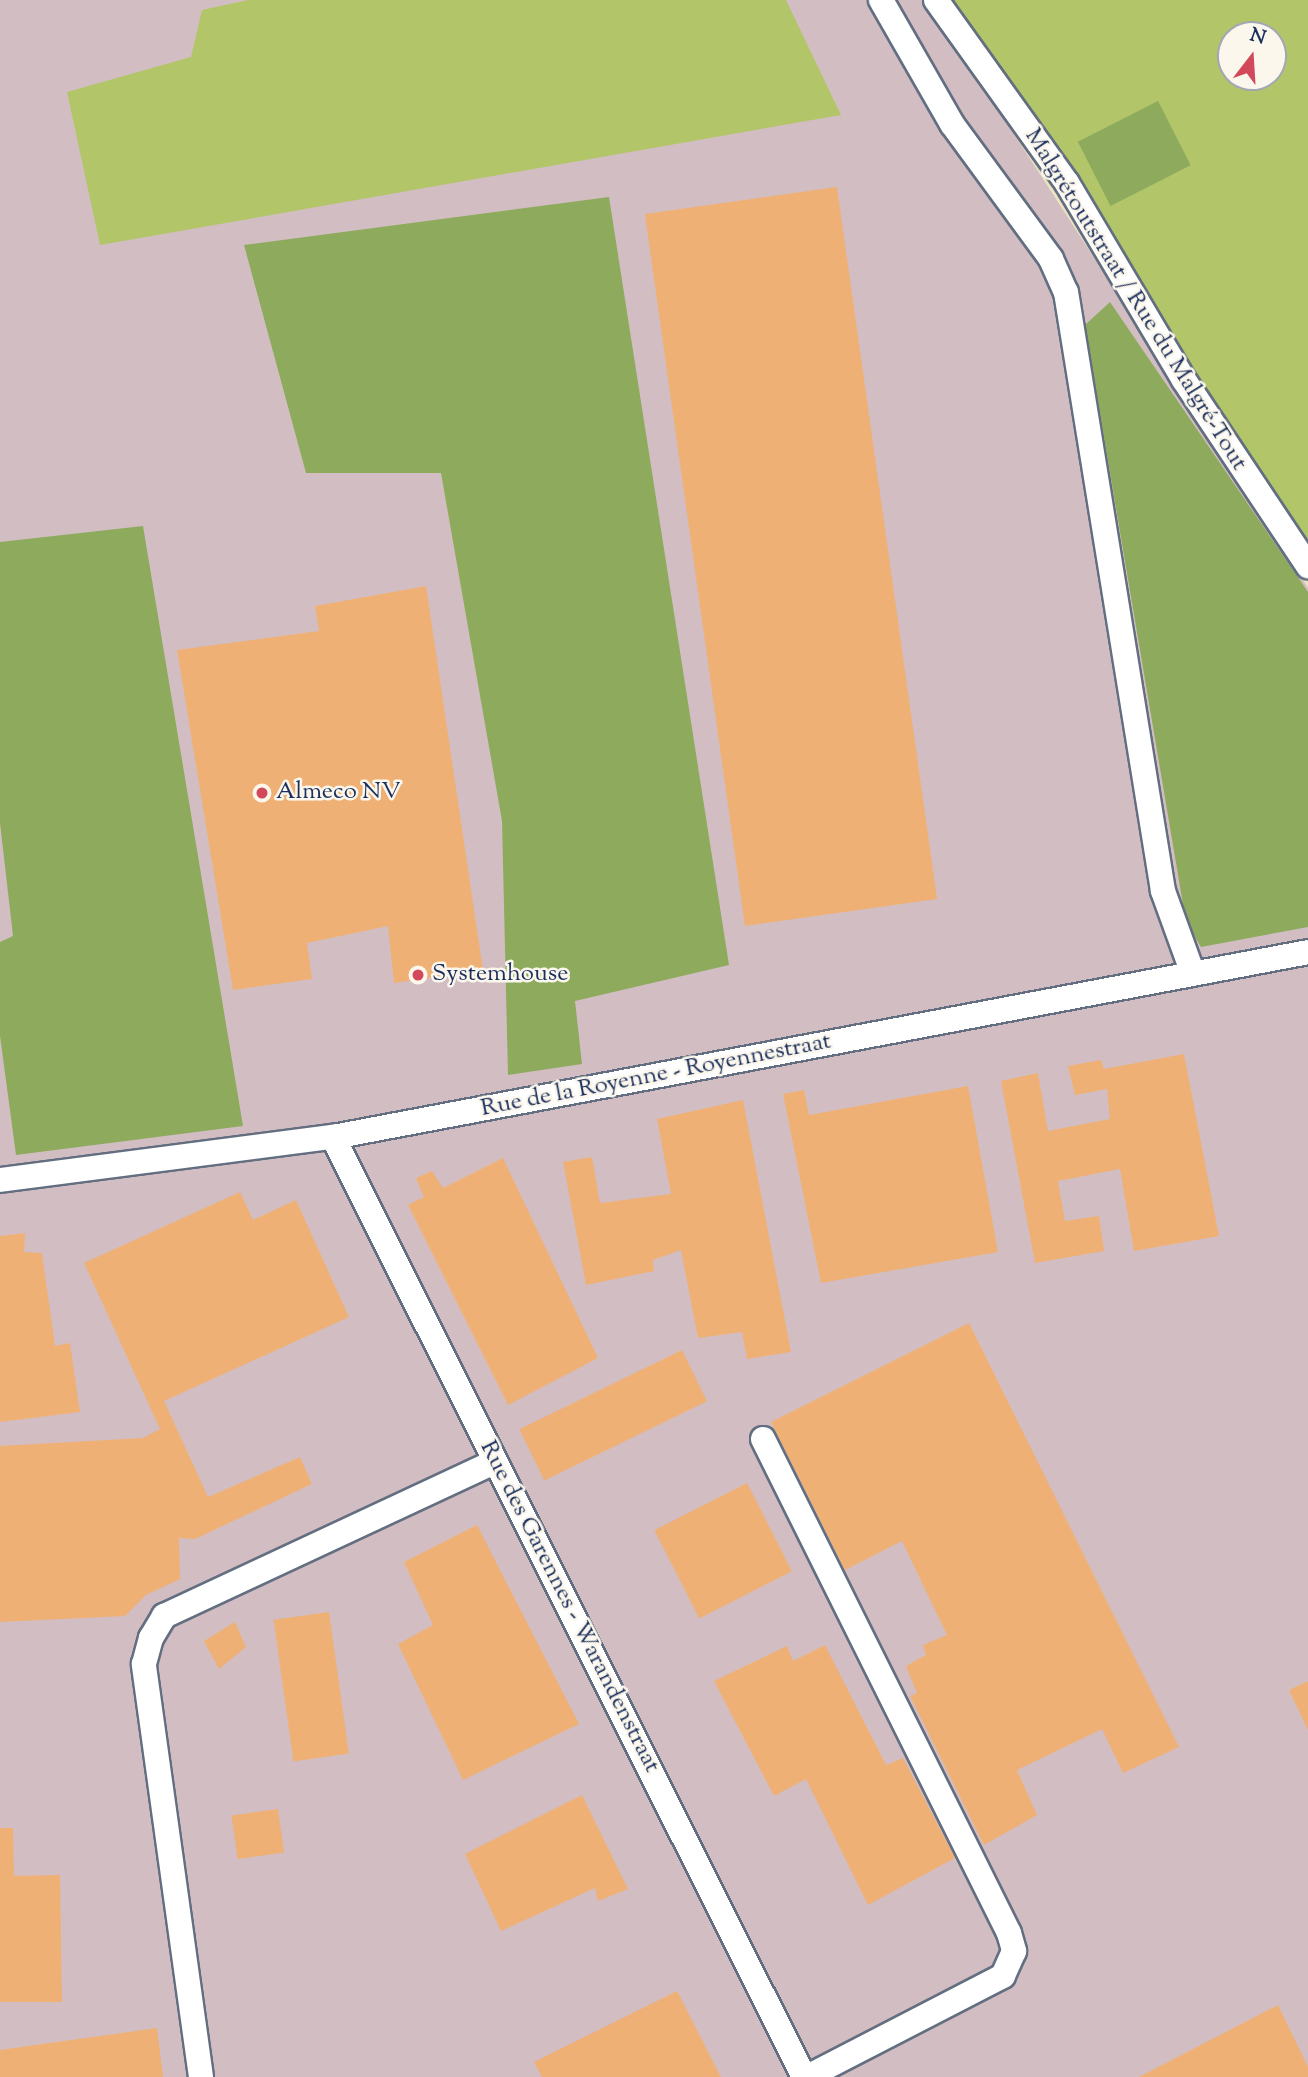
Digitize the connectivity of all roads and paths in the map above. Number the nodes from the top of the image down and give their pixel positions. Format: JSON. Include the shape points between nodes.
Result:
{"nodes":[{"id":1,"x":881,"y":0,"type":"edge"},
{"id":2,"x":936,"y":0,"type":"edge"},
{"id":3,"x":1308,"y":566,"type":"edge"},
{"id":4,"x":1308,"y":952,"type":"edge"},
{"id":5,"x":1193,"y":974,"type":"junction"},
{"id":6,"x":333,"y":1137,"type":"junction"},
{"id":7,"x":0,"y":1180,"type":"edge"},
{"id":8,"x":763,"y":1439,"type":"dead end"},
{"id":9,"x":495,"y":1462,"type":"junction"},
{"id":10,"x":201,"y":2077,"type":"edge"},
{"id":11,"x":806,"y":2077,"type":"edge"}],
"edges":[{"from":1,"to":5,"type":"lane","via":[[952,124],[1051,259],[1066,292],[1163,891]]},
{"from":2,"to":3,"type":"lane","name":"Malgrétoutstraat / Rue du Malgré-Tout","via":[[1067,183],[1184,380]]},
{"from":4,"to":5,"type":"lane","name":"Rue de la Royenne - Royennestraat"},
{"from":5,"to":6,"type":"lane","name":"Rue de la Royenne - Royennestraat"},
{"from":6,"to":7,"type":"lane","name":"Rue de la Royenne - Royennestraat"},
{"from":6,"to":9,"type":"lane","name":"Rue des Garennes - Warandenstraat"},
{"from":8,"to":11,"type":"lane","via":[[1014,1951],[1003,1976]]},
{"from":9,"to":10,"type":"lane","via":[[164,1616],[150,1639],[144,1664]]},
{"from":9,"to":11,"type":"lane","name":"Rue des Garennes - Warandenstraat"}]}
